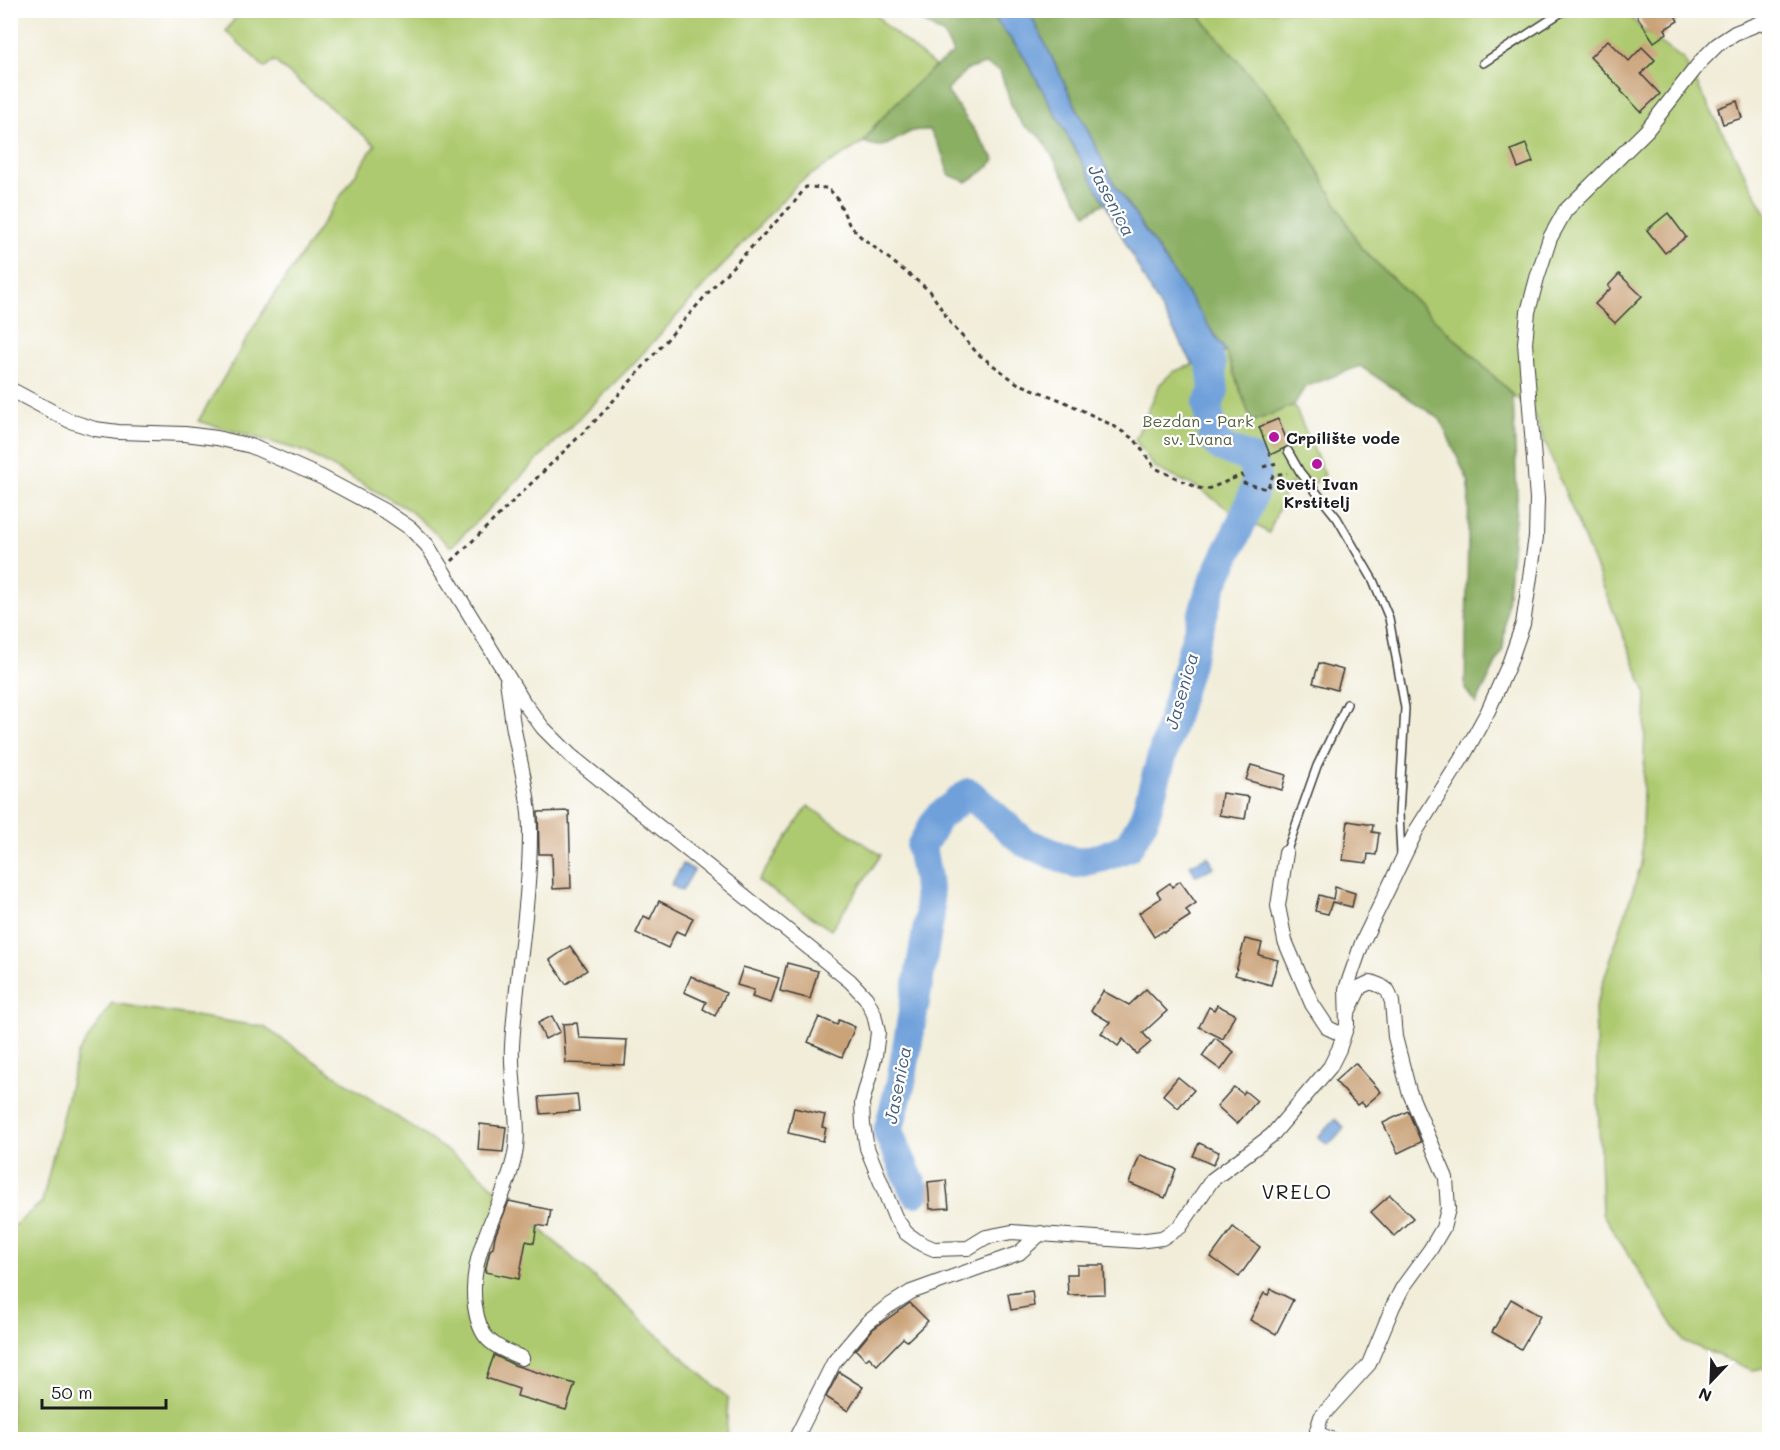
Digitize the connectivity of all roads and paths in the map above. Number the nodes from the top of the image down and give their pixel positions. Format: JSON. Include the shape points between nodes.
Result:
{"nodes":[{"id":1,"x":1565,"y":10,"type":"edge"},
{"id":2,"x":1770,"y":18,"type":"edge"},
{"id":3,"x":1483,"y":63,"type":"dead end"},
{"id":4,"x":10,"y":389,"type":"edge"},
{"id":5,"x":1289,"y":455,"type":"joint"},
{"id":6,"x":1263,"y":467,"type":"dead end"},
{"id":7,"x":1273,"y":475,"type":"dead end"},
{"id":8,"x":441,"y":570,"type":"junction"},
{"id":9,"x":506,"y":673,"type":"junction"},
{"id":10,"x":1347,"y":704,"type":"dead end"},
{"id":11,"x":1286,"y":854,"type":"joint"},
{"id":12,"x":1401,"y":858,"type":"junction"},
{"id":13,"x":1347,"y":1013,"type":"junction"},
{"id":14,"x":1343,"y":1035,"type":"junction"},
{"id":15,"x":1041,"y":1233,"type":"junction"},
{"id":16,"x":522,"y":1358,"type":"dead end"},
{"id":17,"x":795,"y":1440,"type":"edge"},
{"id":18,"x":1334,"y":1440,"type":"edge"}],
"edges":[{"from":1,"to":3,"type":"lane"},
{"from":2,"to":12,"type":"street","via":[[1736,33],[1702,60],[1647,130],[1565,211],[1550,238],[1536,278],[1525,343],[1537,499],[1536,537],[1523,624],[1488,711]]},
{"from":4,"to":8,"type":"street","via":[[70,421],[95,429],[217,438],[251,446],[321,477],[410,528],[427,545]]},
{"from":5,"to":6,"type":"path"},
{"from":5,"to":12,"type":"lane","via":[[1337,518],[1373,580],[1389,618],[1405,708],[1399,814]]},
{"from":7,"to":8,"type":"path","via":[[1267,489],[1244,483],[1242,475],[1208,489],[1198,488],[1155,468],[1135,440],[1114,426],[1017,383],[978,354],[951,324],[930,291],[860,236],[828,188],[806,187],[599,417]]},
{"from":8,"to":9,"type":"street"},
{"from":9,"to":15,"type":"street","via":[[543,728],[570,754],[866,998],[878,1032],[862,1103],[863,1125],[867,1148],[895,1217],[906,1233],[934,1249],[946,1250],[968,1248],[986,1237],[1004,1233]]},
{"from":9,"to":16,"type":"street","via":[[530,831],[512,1047],[515,1154],[478,1251],[473,1279],[474,1305],[484,1338]]},
{"from":10,"to":11,"type":"lane","via":[[1317,766]]},
{"from":11,"to":14,"type":"street","via":[[1278,906],[1285,941],[1312,1004],[1328,1028]]},
{"from":12,"to":13,"type":"street","via":[[1356,961],[1346,990]]},
{"from":13,"to":14,"type":"street"},
{"from":13,"to":18,"type":"street","via":[[1360,987],[1371,982],[1388,991],[1408,1091],[1446,1178],[1448,1209],[1438,1235],[1393,1306],[1369,1364],[1320,1417],[1319,1434]]},
{"from":14,"to":15,"type":"street","via":[[1330,1067],[1306,1097],[1272,1135],[1212,1180],[1180,1227],[1170,1234],[1138,1241]]},
{"from":15,"to":17,"type":"street","via":[[1019,1253],[911,1292],[874,1318],[834,1362]]}]}
